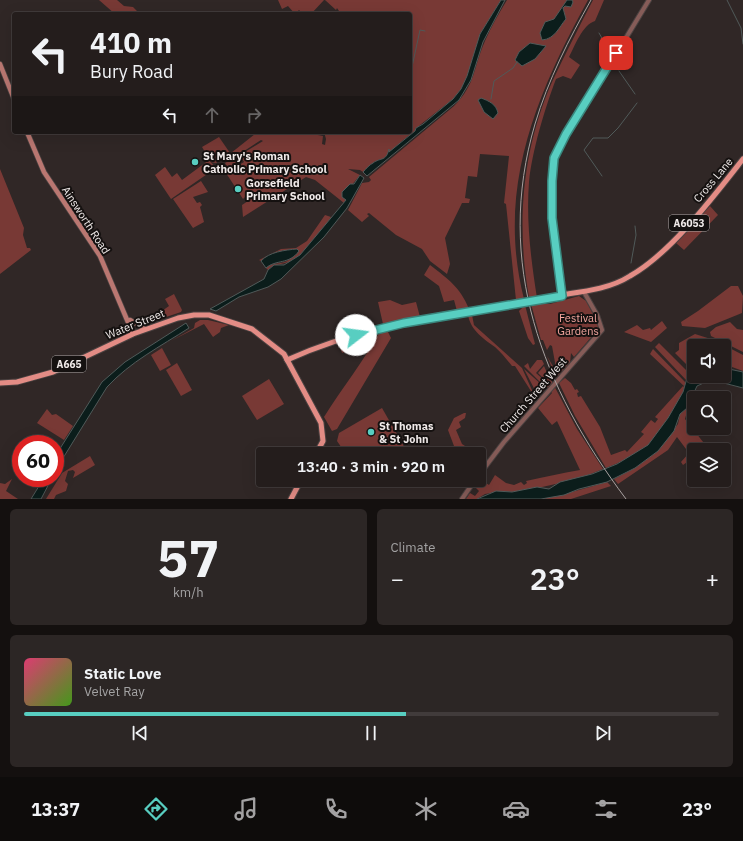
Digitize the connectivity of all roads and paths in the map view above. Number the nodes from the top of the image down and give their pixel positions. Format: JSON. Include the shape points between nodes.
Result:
{"nodes":[{"id":1,"x":649,"y":0,"type":"edge"},
{"id":2,"x":0,"y":64,"type":"edge"},
{"id":3,"x":12,"y":94,"type":"edge"},
{"id":4,"x":28,"y":134,"type":"edge"},
{"id":5,"x":743,"y":159,"type":"edge"},
{"id":6,"x":584,"y":292,"type":"junction"},
{"id":7,"x":562,"y":296,"type":"junction"},
{"id":8,"x":128,"y":319,"type":"junction"},
{"id":9,"x":145,"y":329,"type":"junction"},
{"id":10,"x":133,"y":334,"type":"junction"},
{"id":11,"x":287,"y":360,"type":"junction"},
{"id":12,"x":0,"y":383,"type":"edge"},
{"id":13,"x":320,"y":447,"type":"edge"},
{"id":14,"x":486,"y":466,"type":"edge"},
{"id":15,"x":297,"y":487,"type":"edge"},
{"id":16,"x":471,"y":487,"type":"edge"},
{"id":17,"x":291,"y":499,"type":"edge"},
{"id":18,"x":462,"y":499,"type":"edge"}],
"edges":[{"from":1,"to":7,"type":"street","via":[[556,152],[552,181],[552,218]]},
{"from":2,"to":3,"type":"main road"},
{"from":4,"to":8,"type":"main road","name":"Ainsworth Road","via":[[44,172],[100,256]]},
{"from":5,"to":6,"type":"main road","name":"Cross Lane","number":"A6053","via":[[713,197],[645,267],[628,278]]},
{"from":6,"to":7,"type":"main road","number":"A6053"},
{"from":6,"to":14,"type":"street","name":"Church Street West","via":[[602,328]]},
{"from":7,"to":11,"type":"main road","number":"A6053","via":[[386,327],[334,341]]},
{"from":8,"to":9,"type":"main road"},
{"from":8,"to":10,"type":"main road","name":"Ainsworth Road"},
{"from":9,"to":10,"type":"main road","name":"Water Street","number":"A665"},
{"from":9,"to":11,"type":"main road","name":"Water Street","number":"A665","via":[[184,316],[209,315],[252,329],[275,346]]},
{"from":10,"to":12,"type":"main road","name":"Water Street","number":"A665","via":[[53,372],[17,382]]},
{"from":11,"to":13,"type":"main road","number":"A665","via":[[319,417],[323,430],[323,441]]},
{"from":15,"to":17,"type":"main road"},
{"from":16,"to":18,"type":"street"}]}
